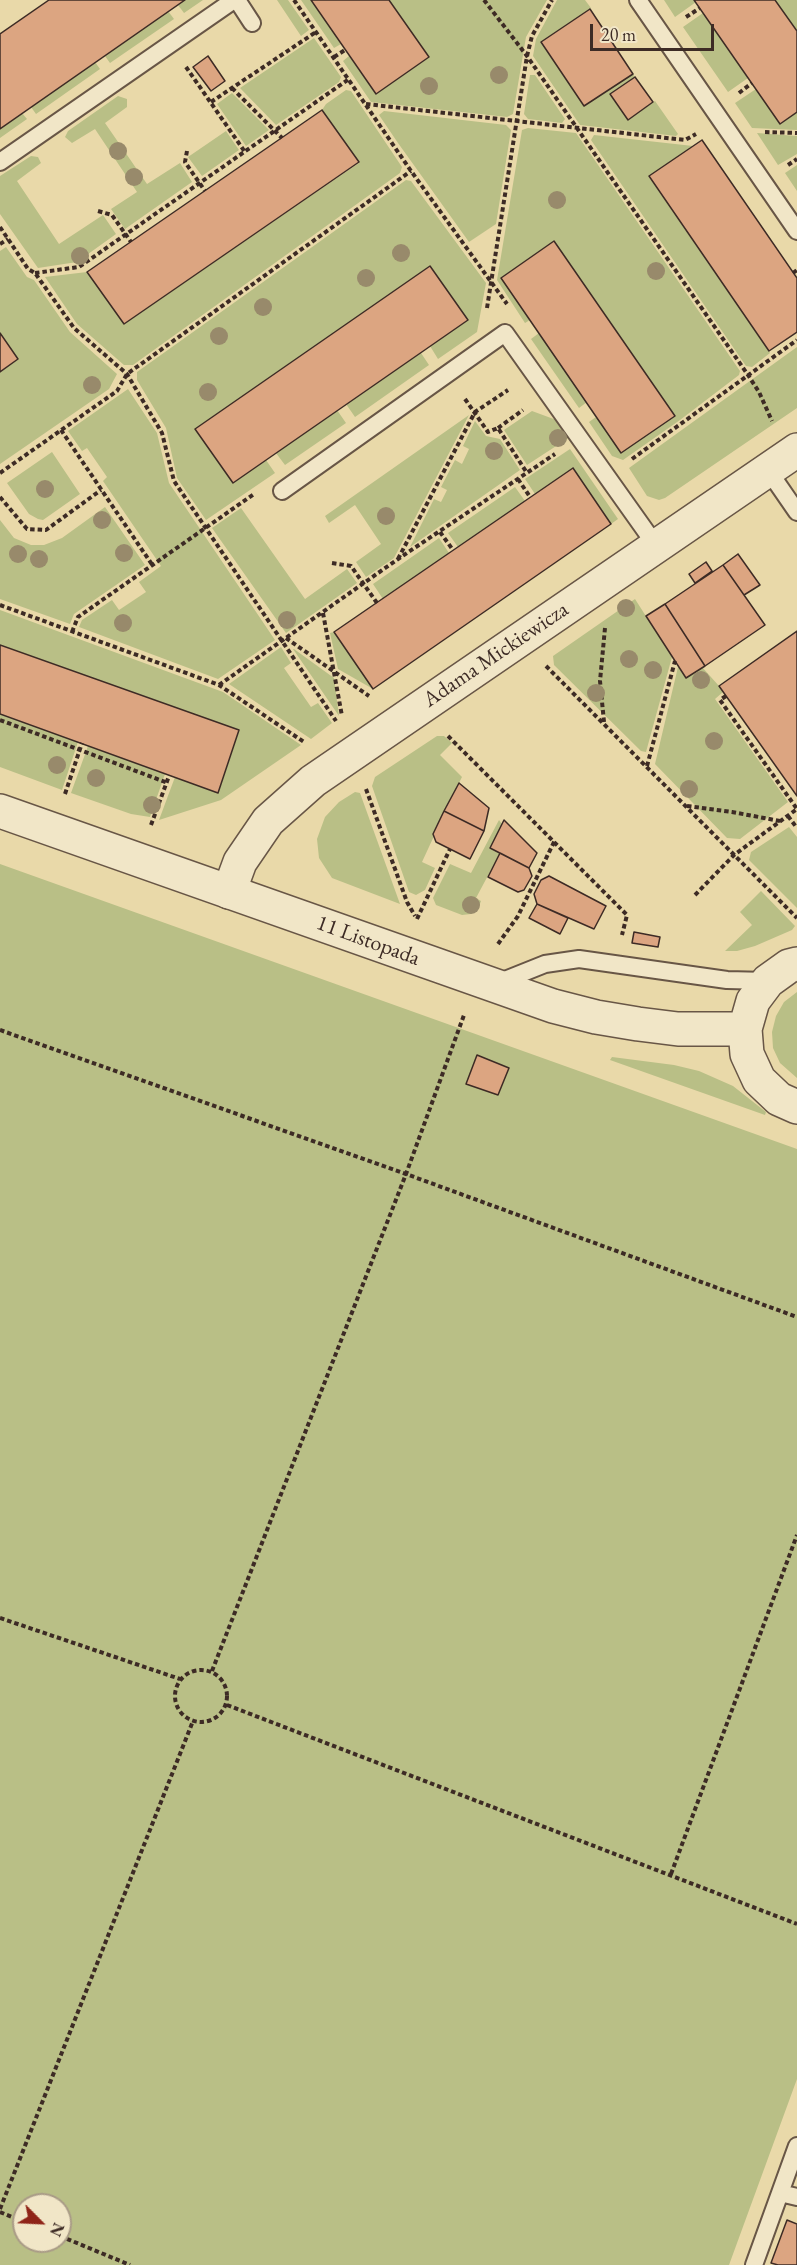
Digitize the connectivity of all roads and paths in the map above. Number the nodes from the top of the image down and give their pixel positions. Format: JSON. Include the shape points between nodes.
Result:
{"nodes":[{"id":1,"x":236,"y":0,"type":"edge"},
{"id":2,"x":294,"y":0,"type":"edge"},
{"id":3,"x":484,"y":0,"type":"edge"},
{"id":4,"x":552,"y":0,"type":"edge"},
{"id":5,"x":639,"y":0,"type":"edge"},
{"id":6,"x":252,"y":22,"type":"dead end"},
{"id":7,"x":316,"y":32,"type":"junction"},
{"id":8,"x":170,"y":44,"type":"junction"},
{"id":9,"x":345,"y":50,"type":"dead end"},
{"id":10,"x":527,"y":56,"type":"junction"},
{"id":11,"x":334,"y":57,"type":"junction"},
{"id":12,"x":349,"y":79,"type":"junction"},
{"id":13,"x":232,"y":88,"type":"junction"},
{"id":14,"x":211,"y":102,"type":"junction"},
{"id":15,"x":366,"y":104,"type":"junction"},
{"id":16,"x":516,"y":122,"type":"junction"},
{"id":17,"x":578,"y":129,"type":"junction"},
{"id":18,"x":276,"y":130,"type":"junction"},
{"id":19,"x":702,"y":130,"type":"dead end"},
{"id":20,"x":762,"y":132,"type":"dead end"},
{"id":21,"x":797,"y":133,"type":"edge"},
{"id":22,"x":282,"y":138,"type":"dead end"},
{"id":23,"x":187,"y":151,"type":"dead end"},
{"id":24,"x":245,"y":152,"type":"junction"},
{"id":25,"x":0,"y":162,"type":"edge"},
{"id":26,"x":411,"y":171,"type":"junction"},
{"id":27,"x":199,"y":182,"type":"junction"},
{"id":28,"x":205,"y":191,"type":"dead end"},
{"id":29,"x":98,"y":211,"type":"dead end"},
{"id":30,"x":0,"y":227,"type":"edge"},
{"id":31,"x":797,"y":231,"type":"edge"},
{"id":32,"x":125,"y":235,"type":"junction"},
{"id":33,"x":8,"y":239,"type":"junction"},
{"id":34,"x":131,"y":242,"type":"dead end"},
{"id":35,"x":0,"y":244,"type":"edge"},
{"id":36,"x":35,"y":273,"type":"junction"},
{"id":37,"x":491,"y":281,"type":"junction"},
{"id":38,"x":508,"y":306,"type":"dead end"},
{"id":39,"x":486,"y":313,"type":"dead end"},
{"id":40,"x":797,"y":340,"type":"edge"},
{"id":41,"x":127,"y":375,"type":"junction"},
{"id":42,"x":748,"y":375,"type":"junction"},
{"id":43,"x":512,"y":387,"type":"dead end"},
{"id":44,"x":462,"y":394,"type":"dead end"},
{"id":45,"x":522,"y":401,"type":"dead end"},
{"id":46,"x":475,"y":412,"type":"junction"},
{"id":47,"x":498,"y":428,"type":"junction"},
{"id":48,"x":61,"y":430,"type":"junction"},
{"id":49,"x":786,"y":440,"type":"edge"},
{"id":50,"x":562,"y":449,"type":"dead end"},
{"id":51,"x":630,"y":461,"type":"dead end"},
{"id":52,"x":768,"y":470,"type":"junction"},
{"id":53,"x":527,"y":472,"type":"junction"},
{"id":54,"x":0,"y":473,"type":"edge"},
{"id":55,"x":518,"y":479,"type":"junction"},
{"id":56,"x":101,"y":490,"type":"junction"},
{"id":57,"x":282,"y":491,"type":"dead end"},
{"id":58,"x":254,"y":494,"type":"dead end"},
{"id":59,"x":0,"y":497,"type":"edge"},
{"id":60,"x":530,"y":497,"type":"dead end"},
{"id":61,"x":797,"y":512,"type":"edge"},
{"id":62,"x":206,"y":528,"type":"junction"},
{"id":63,"x":440,"y":532,"type":"junction"},
{"id":64,"x":657,"y":547,"type":"junction"},
{"id":65,"x":453,"y":550,"type":"dead end"},
{"id":66,"x":398,"y":560,"type":"junction"},
{"id":67,"x":332,"y":563,"type":"dead end"},
{"id":68,"x":153,"y":566,"type":"junction"},
{"id":69,"x":364,"y":584,"type":"junction"},
{"id":70,"x":377,"y":603,"type":"dead end"},
{"id":71,"x":0,"y":605,"type":"edge"},
{"id":72,"x":323,"y":613,"type":"junction"},
{"id":73,"x":605,"y":623,"type":"dead end"},
{"id":74,"x":72,"y":632,"type":"junction"},
{"id":75,"x":284,"y":639,"type":"junction"},
{"id":76,"x":539,"y":659,"type":"dead end"},
{"id":77,"x":675,"y":661,"type":"dead end"},
{"id":78,"x":336,"y":673,"type":"junction"},
{"id":79,"x":219,"y":685,"type":"junction"},
{"id":80,"x":370,"y":696,"type":"dead end"},
{"id":81,"x":726,"y":696,"type":"dead end"},
{"id":82,"x":0,"y":720,"type":"edge"},
{"id":83,"x":337,"y":722,"type":"dead end"},
{"id":84,"x":604,"y":723,"type":"junction"},
{"id":85,"x":344,"y":726,"type":"dead end"},
{"id":86,"x":447,"y":735,"type":"dead end"},
{"id":87,"x":82,"y":743,"type":"dead end"},
{"id":88,"x":312,"y":747,"type":"dead end"},
{"id":89,"x":80,"y":750,"type":"junction"},
{"id":90,"x":647,"y":767,"type":"junction"},
{"id":91,"x":170,"y":776,"type":"dead end"},
{"id":92,"x":168,"y":783,"type":"junction"},
{"id":93,"x":363,"y":785,"type":"dead end"},
{"id":94,"x":64,"y":798,"type":"dead end"},
{"id":95,"x":686,"y":806,"type":"junction"},
{"id":96,"x":797,"y":809,"type":"edge"},
{"id":97,"x":0,"y":811,"type":"edge"},
{"id":98,"x":788,"y":816,"type":"junction"},
{"id":99,"x":780,"y":821,"type":"junction"},
{"id":100,"x":150,"y":828,"type":"dead end"},
{"id":101,"x":797,"y":828,"type":"edge"},
{"id":102,"x":555,"y":840,"type":"junction"},
{"id":103,"x":450,"y":849,"type":"dead end"},
{"id":104,"x":734,"y":855,"type":"junction"},
{"id":105,"x":228,"y":892,"type":"junction"},
{"id":106,"x":695,"y":895,"type":"dead end"},
{"id":107,"x":797,"y":918,"type":"edge"},
{"id":108,"x":498,"y":944,"type":"dead end"},
{"id":109,"x":620,"y":944,"type":"dead end"},
{"id":110,"x":797,"y":964,"type":"edge"},
{"id":111,"x":768,"y":981,"type":"junction"},
{"id":112,"x":492,"y":985,"type":"junction"},
{"id":113,"x":464,"y":1015,"type":"dead end"},
{"id":114,"x":746,"y":1029,"type":"junction"},
{"id":115,"x":0,"y":1030,"type":"edge"},
{"id":116,"x":797,"y":1107,"type":"edge"},
{"id":117,"x":406,"y":1174,"type":"junction"},
{"id":118,"x":797,"y":1317,"type":"edge"},
{"id":119,"x":797,"y":1535,"type":"edge"},
{"id":120,"x":0,"y":1618,"type":"edge"},
{"id":121,"x":212,"y":1671,"type":"junction"},
{"id":122,"x":180,"y":1679,"type":"junction"},
{"id":123,"x":227,"y":1705,"type":"junction"},
{"id":124,"x":193,"y":1721,"type":"junction"},
{"id":125,"x":671,"y":1874,"type":"junction"},
{"id":126,"x":797,"y":1924,"type":"edge"},
{"id":127,"x":797,"y":2146,"type":"edge"},
{"id":128,"x":780,"y":2193,"type":"junction"},
{"id":129,"x":797,"y":2197,"type":"edge"},
{"id":130,"x":0,"y":2210,"type":"edge"},
{"id":131,"x":72,"y":2241,"type":"edge"},
{"id":132,"x":130,"y":2265,"type":"edge"},
{"id":133,"x":754,"y":2265,"type":"edge"}],
"edges":[{"from":1,"to":6,"type":"lane"},
{"from":1,"to":8,"type":"lane"},
{"from":2,"to":7,"type":"path"},
{"from":3,"to":10,"type":"path"},
{"from":4,"to":10,"type":"path","via":[[532,36]]},
{"from":5,"to":31,"type":"lane"},
{"from":7,"to":11,"type":"path"},
{"from":7,"to":13,"type":"path"},
{"from":8,"to":14,"type":"path"},
{"from":8,"to":25,"type":"lane"},
{"from":9,"to":11,"type":"path"},
{"from":10,"to":16,"type":"path"},
{"from":10,"to":17,"type":"path"},
{"from":11,"to":12,"type":"path"},
{"from":12,"to":15,"type":"path"},
{"from":12,"to":18,"type":"path"},
{"from":13,"to":14,"type":"path"},
{"from":13,"to":18,"type":"path"},
{"from":14,"to":24,"type":"path"},
{"from":15,"to":16,"type":"path"},
{"from":15,"to":26,"type":"path"},
{"from":16,"to":17,"type":"path"},
{"from":16,"to":37,"type":"path"},
{"from":17,"to":19,"type":"path","via":[[685,140]]},
{"from":17,"to":42,"type":"path"},
{"from":18,"to":22,"type":"path"},
{"from":18,"to":24,"type":"path"},
{"from":20,"to":21,"type":"path"},
{"from":23,"to":27,"type":"path","via":[[185,162]]},
{"from":24,"to":27,"type":"path"},
{"from":26,"to":37,"type":"path"},
{"from":26,"to":41,"type":"path"},
{"from":27,"to":28,"type":"path"},
{"from":27,"to":32,"type":"path"},
{"from":29,"to":32,"type":"path","via":[[112,215]]},
{"from":30,"to":33,"type":"path"},
{"from":32,"to":34,"type":"path"},
{"from":32,"to":36,"type":"path","via":[[79,267]]},
{"from":33,"to":35,"type":"path"},
{"from":33,"to":36,"type":"path"},
{"from":36,"to":41,"type":"path","via":[[74,328]]},
{"from":37,"to":38,"type":"path"},
{"from":37,"to":39,"type":"path"},
{"from":40,"to":42,"type":"path"},
{"from":41,"to":48,"type":"path","via":[[117,391]]},
{"from":41,"to":62,"type":"path","via":[[162,433],[174,481]]},
{"from":42,"to":49,"type":"path"},
{"from":42,"to":51,"type":"path"},
{"from":43,"to":46,"type":"path"},
{"from":44,"to":46,"type":"path"},
{"from":45,"to":47,"type":"path","via":[[526,408]]},
{"from":46,"to":47,"type":"path","via":[[488,432]]},
{"from":46,"to":66,"type":"path"},
{"from":47,"to":53,"type":"path"},
{"from":48,"to":54,"type":"path"},
{"from":48,"to":56,"type":"path"},
{"from":49,"to":52,"type":"street","name":"Adama Mickiewicza"},
{"from":50,"to":53,"type":"path"},
{"from":52,"to":61,"type":"lane"},
{"from":52,"to":64,"type":"street","name":"Adama Mickiewicza"},
{"from":53,"to":55,"type":"path"},
{"from":55,"to":60,"type":"path"},
{"from":55,"to":63,"type":"path"},
{"from":56,"to":59,"type":"path","via":[[46,530],[27,529]]},
{"from":56,"to":68,"type":"path"},
{"from":57,"to":64,"type":"lane","via":[[505,333]]},
{"from":58,"to":62,"type":"path"},
{"from":62,"to":68,"type":"path"},
{"from":62,"to":75,"type":"path"},
{"from":63,"to":65,"type":"path"},
{"from":63,"to":66,"type":"path"},
{"from":64,"to":105,"type":"street","name":"Adama Mickiewicza","via":[[345,758],[288,801],[255,839]]},
{"from":66,"to":69,"type":"path"},
{"from":67,"to":69,"type":"path","via":[[351,566]]},
{"from":68,"to":74,"type":"path","via":[[78,617]]},
{"from":69,"to":70,"type":"path"},
{"from":69,"to":72,"type":"path"},
{"from":71,"to":74,"type":"path"},
{"from":72,"to":75,"type":"path"},
{"from":72,"to":78,"type":"path"},
{"from":73,"to":84,"type":"path","via":[[600,681]]},
{"from":74,"to":79,"type":"path"},
{"from":75,"to":78,"type":"path"},
{"from":75,"to":79,"type":"path"},
{"from":75,"to":83,"type":"path"},
{"from":76,"to":84,"type":"path"},
{"from":77,"to":90,"type":"path"},
{"from":78,"to":80,"type":"path"},
{"from":78,"to":85,"type":"path"},
{"from":79,"to":88,"type":"path"},
{"from":81,"to":96,"type":"path","via":[[720,700]]},
{"from":82,"to":89,"type":"path"},
{"from":84,"to":90,"type":"path"},
{"from":86,"to":102,"type":"path"},
{"from":87,"to":89,"type":"path"},
{"from":89,"to":92,"type":"path"},
{"from":89,"to":94,"type":"path"},
{"from":90,"to":95,"type":"path"},
{"from":91,"to":92,"type":"path"},
{"from":92,"to":100,"type":"path"},
{"from":93,"to":103,"type":"path","via":[[416,920]]},
{"from":95,"to":99,"type":"path"},
{"from":95,"to":104,"type":"path"},
{"from":96,"to":98,"type":"path"},
{"from":97,"to":105,"type":"street","name":"11 Listopada"},
{"from":98,"to":99,"type":"path"},
{"from":98,"to":101,"type":"path"},
{"from":99,"to":104,"type":"path"},
{"from":102,"to":108,"type":"path","via":[[518,916]]},
{"from":102,"to":109,"type":"path","via":[[627,915]]},
{"from":104,"to":106,"type":"path"},
{"from":104,"to":107,"type":"path"},
{"from":105,"to":112,"type":"street","name":"11 Listopada"},
{"from":110,"to":111,"type":"street"},
{"from":111,"to":112,"type":"lane","via":[[727,980],[579,959],[545,964]]},
{"from":111,"to":114,"type":"street","via":[[753,1001]]},
{"from":112,"to":114,"type":"street","name":"11 Listopada","via":[[564,1008],[638,1024],[678,1029]]},
{"from":113,"to":117,"type":"path"},
{"from":114,"to":116,"type":"street","via":[[747,1054],[759,1080],[779,1100]]},
{"from":115,"to":117,"type":"path"},
{"from":117,"to":118,"type":"path"},
{"from":117,"to":121,"type":"path"},
{"from":119,"to":125,"type":"path"},
{"from":120,"to":122,"type":"path"},
{"from":121,"to":122,"type":"path","via":[[195,1670]]},
{"from":121,"to":123,"type":"path","via":[[222,1679],[228,1692]]},
{"from":122,"to":124,"type":"path","via":[[175,1690],[176,1704],[182,1715]]},
{"from":123,"to":124,"type":"path","via":[[219,1716],[206,1722]]},
{"from":123,"to":125,"type":"path"},
{"from":124,"to":130,"type":"path"},
{"from":125,"to":126,"type":"path"},
{"from":127,"to":128,"type":"lane"},
{"from":128,"to":129,"type":"lane"},
{"from":128,"to":133,"type":"lane"},
{"from":131,"to":132,"type":"path"}]}
